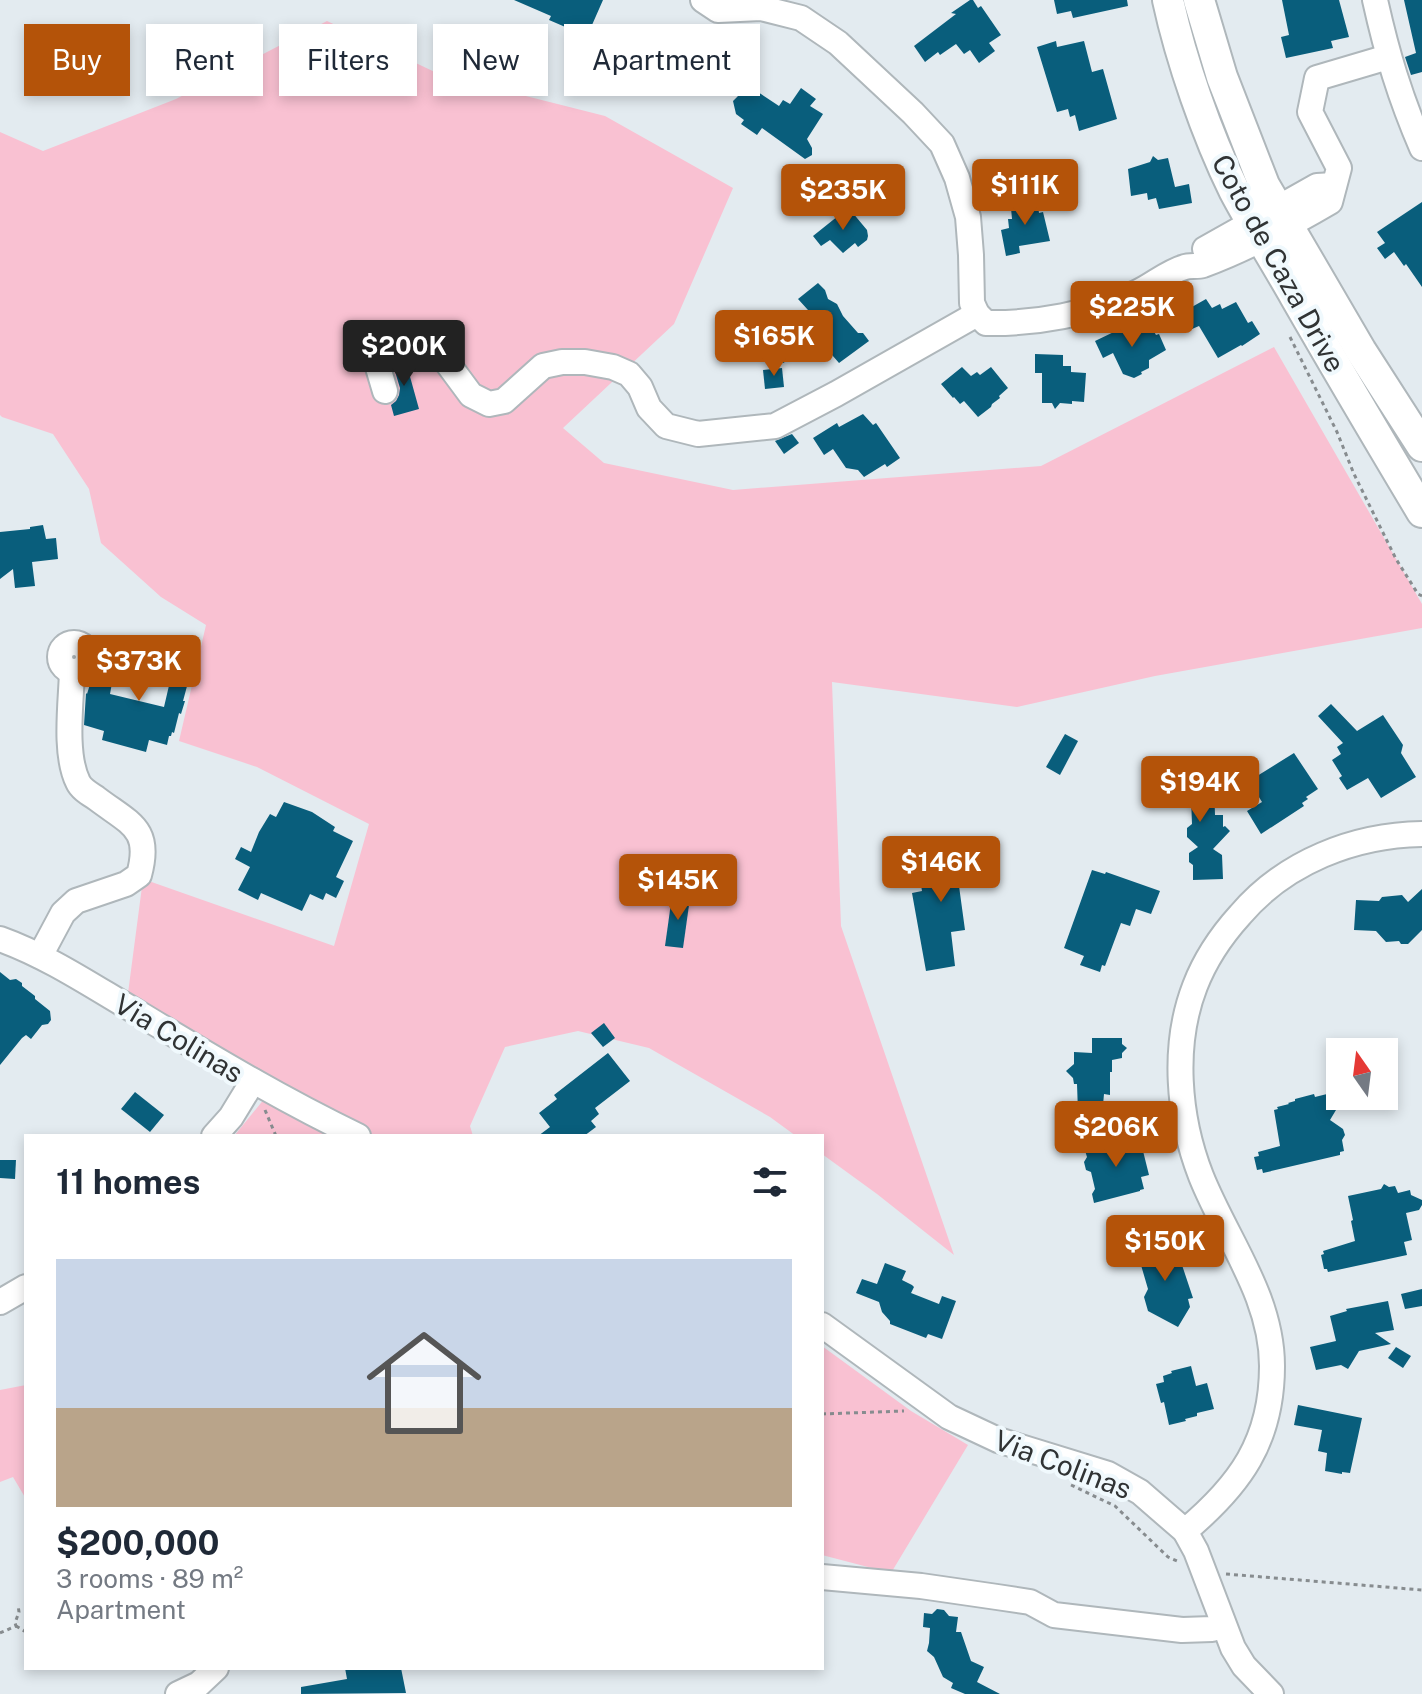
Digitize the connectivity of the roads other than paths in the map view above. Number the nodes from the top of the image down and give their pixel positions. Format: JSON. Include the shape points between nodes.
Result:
{"nodes":[{"id":1,"x":1168,"y":0,"type":"edge"},
{"id":2,"x":1199,"y":0,"type":"edge"},
{"id":3,"x":1375,"y":0,"type":"edge"},
{"id":4,"x":711,"y":5,"type":"edge"},
{"id":5,"x":1388,"y":57,"type":"junction"},
{"id":6,"x":1422,"y":148,"type":"edge"},
{"id":7,"x":1271,"y":224,"type":"junction"},
{"id":8,"x":977,"y":314,"type":"junction"},
{"id":9,"x":385,"y":391,"type":"dead end"},
{"id":10,"x":1422,"y":446,"type":"edge"},
{"id":11,"x":1422,"y":512,"type":"edge"},
{"id":12,"x":72,"y":672,"type":"dead end"},
{"id":13,"x":1422,"y":834,"type":"edge"},
{"id":14,"x":0,"y":939,"type":"edge"},
{"id":15,"x":40,"y":956,"type":"junction"},
{"id":16,"x":253,"y":1081,"type":"junction"},
{"id":17,"x":216,"y":1134,"type":"edge"},
{"id":18,"x":354,"y":1134,"type":"edge"},
{"id":19,"x":24,"y":1288,"type":"edge"},
{"id":20,"x":0,"y":1302,"type":"edge"},
{"id":21,"x":824,"y":1326,"type":"edge"},
{"id":22,"x":1185,"y":1531,"type":"junction"},
{"id":23,"x":824,"y":1577,"type":"edge"},
{"id":24,"x":1223,"y":1626,"type":"junction"},
{"id":25,"x":214,"y":1670,"type":"edge"},
{"id":26,"x":178,"y":1694,"type":"edge"},
{"id":27,"x":1271,"y":1694,"type":"edge"}],
"edges":[{"from":1,"to":7,"type":"main road","name":"Coto de Caza Drive","via":[[1212,139],[1234,189]]},
{"from":2,"to":7,"type":"main road","name":"Coto de Caza Drive","via":[[1264,185]]},
{"from":3,"to":5,"type":"street"},
{"from":4,"to":8,"type":"street","via":[[761,8],[801,18],[838,43],[942,144],[968,217],[970,289]]},
{"from":5,"to":6,"type":"street"},
{"from":5,"to":7,"type":"street","via":[[1317,78],[1310,112],[1339,168],[1330,202]]},
{"from":7,"to":8,"type":"street","via":[[1194,254],[1185,267],[1094,309],[1016,323],[986,323]]},
{"from":7,"to":10,"type":"main road","name":"Coto de Caza Drive"},
{"from":7,"to":11,"type":"main road","name":"Coto de Caza Drive","via":[[1343,380]]},
{"from":8,"to":9,"type":"street","via":[[775,426],[698,434],[666,426],[629,374],[585,362],[543,366],[504,401],[489,404],[471,395],[431,341],[415,337],[372,347]]},
{"from":12,"to":15,"type":"street","via":[[70,752],[79,785],[135,827],[143,840],[144,859],[139,875],[126,884],[76,901],[63,913]]},
{"from":13,"to":22,"type":"street","via":[[1349,845],[1310,860],[1272,884],[1226,931],[1194,987],[1180,1078],[1189,1140],[1255,1287],[1272,1363],[1271,1392],[1252,1456],[1237,1480]]},
{"from":14,"to":15,"type":"street","name":"Via Colinas"},
{"from":15,"to":16,"type":"street","name":"Via Colinas"},
{"from":16,"to":17,"type":"street"},
{"from":16,"to":18,"type":"street","name":"Via Colinas"},
{"from":19,"to":20,"type":"street"},
{"from":21,"to":22,"type":"street","name":"Via Colinas","via":[[949,1417],[998,1440],[1108,1474],[1140,1492]]},
{"from":22,"to":24,"type":"street","name":"Via Colinas"},
{"from":23,"to":24,"type":"street","via":[[1030,1602],[1054,1615],[1182,1630]]},
{"from":24,"to":27,"type":"street","name":"Via Colinas","via":[[1244,1666]]},
{"from":25,"to":26,"type":"street"}]}
